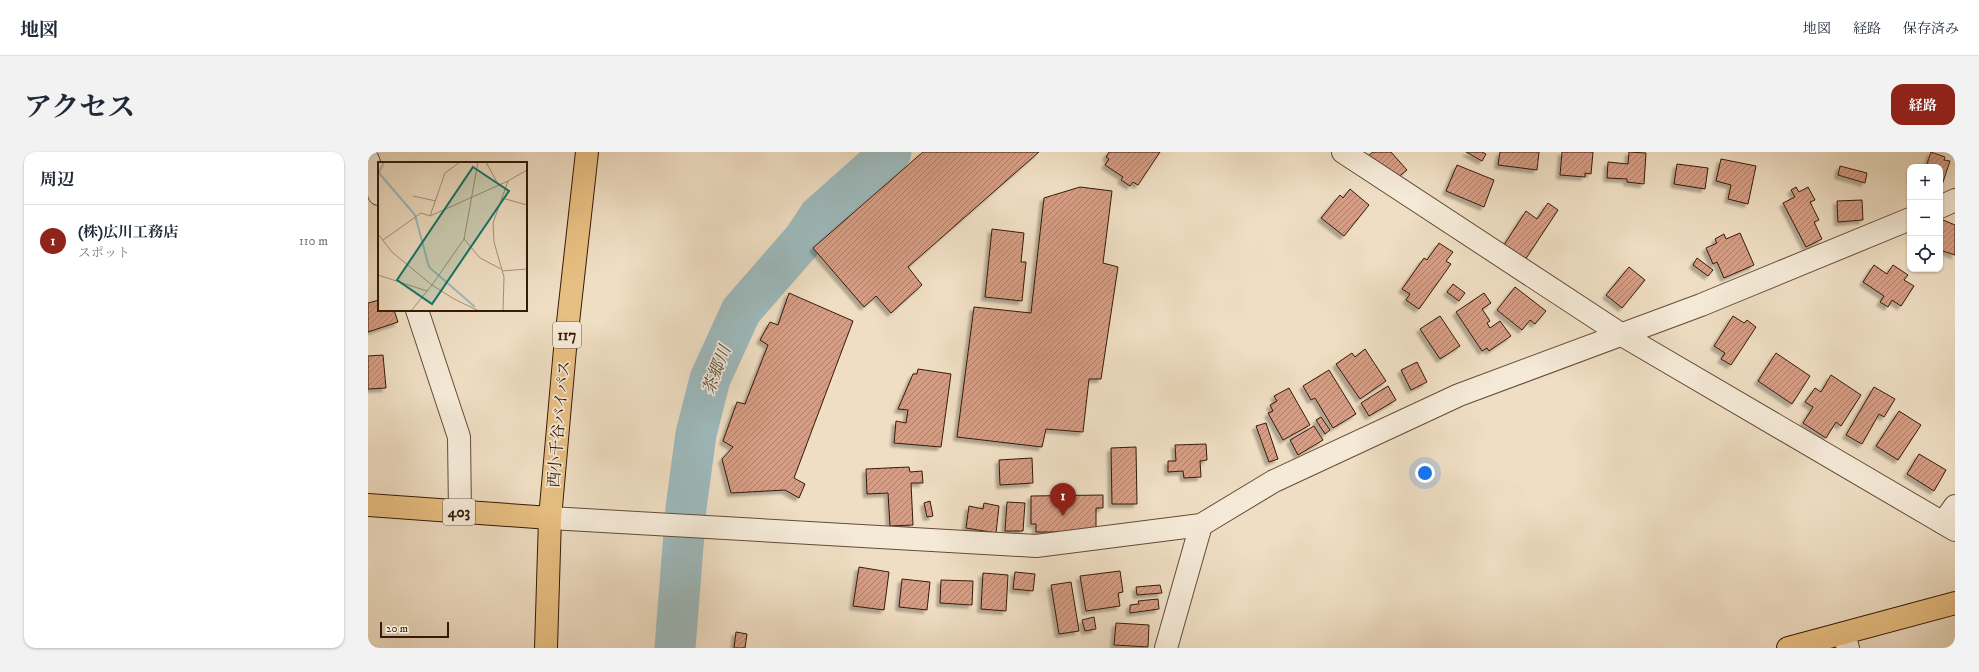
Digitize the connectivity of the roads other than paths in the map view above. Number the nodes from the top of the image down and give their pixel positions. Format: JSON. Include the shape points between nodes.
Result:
{"nodes":[{"id":1,"x":586,"y":152,"type":"edge"},
{"id":2,"x":1343,"y":152,"type":"edge"},
{"id":3,"x":368,"y":160,"type":"edge"},
{"id":4,"x":378,"y":191,"type":"edge"},
{"id":5,"x":1955,"y":200,"type":"edge"},
{"id":6,"x":1943,"y":206,"type":"edge"},
{"id":7,"x":1907,"y":220,"type":"edge"},
{"id":8,"x":417,"y":311,"type":"edge"},
{"id":9,"x":1622,"y":335,"type":"junction"},
{"id":10,"x":368,"y":505,"type":"edge"},
{"id":11,"x":460,"y":512,"type":"junction"},
{"id":12,"x":550,"y":518,"type":"junction"},
{"id":13,"x":1951,"y":520,"type":"edge"},
{"id":14,"x":1201,"y":525,"type":"junction"},
{"id":15,"x":1955,"y":603,"type":"edge"},
{"id":16,"x":1846,"y":641,"type":"edge"},
{"id":17,"x":546,"y":648,"type":"edge"},
{"id":18,"x":1166,"y":648,"type":"edge"},
{"id":19,"x":1788,"y":648,"type":"edge"}],
"edges":[{"from":1,"to":12,"type":"main road","name":"西小千谷バイパス","number":"117"},
{"from":2,"to":9,"type":"street"},
{"from":3,"to":4,"type":"street"},
{"from":5,"to":6,"type":"street"},
{"from":7,"to":9,"type":"street"},
{"from":8,"to":11,"type":"street","via":[[459,437]]},
{"from":9,"to":13,"type":"street"},
{"from":9,"to":14,"type":"street","via":[[1452,398],[1274,481]]},
{"from":10,"to":11,"type":"main road","number":"403"},
{"from":11,"to":12,"type":"main road","number":"403"},
{"from":12,"to":14,"type":"street","via":[[1036,546]]},
{"from":12,"to":17,"type":"main road","name":"西小千谷バイパス","number":"117"},
{"from":14,"to":18,"type":"street"},
{"from":15,"to":16,"type":"main road"},
{"from":16,"to":19,"type":"main road"}]}
